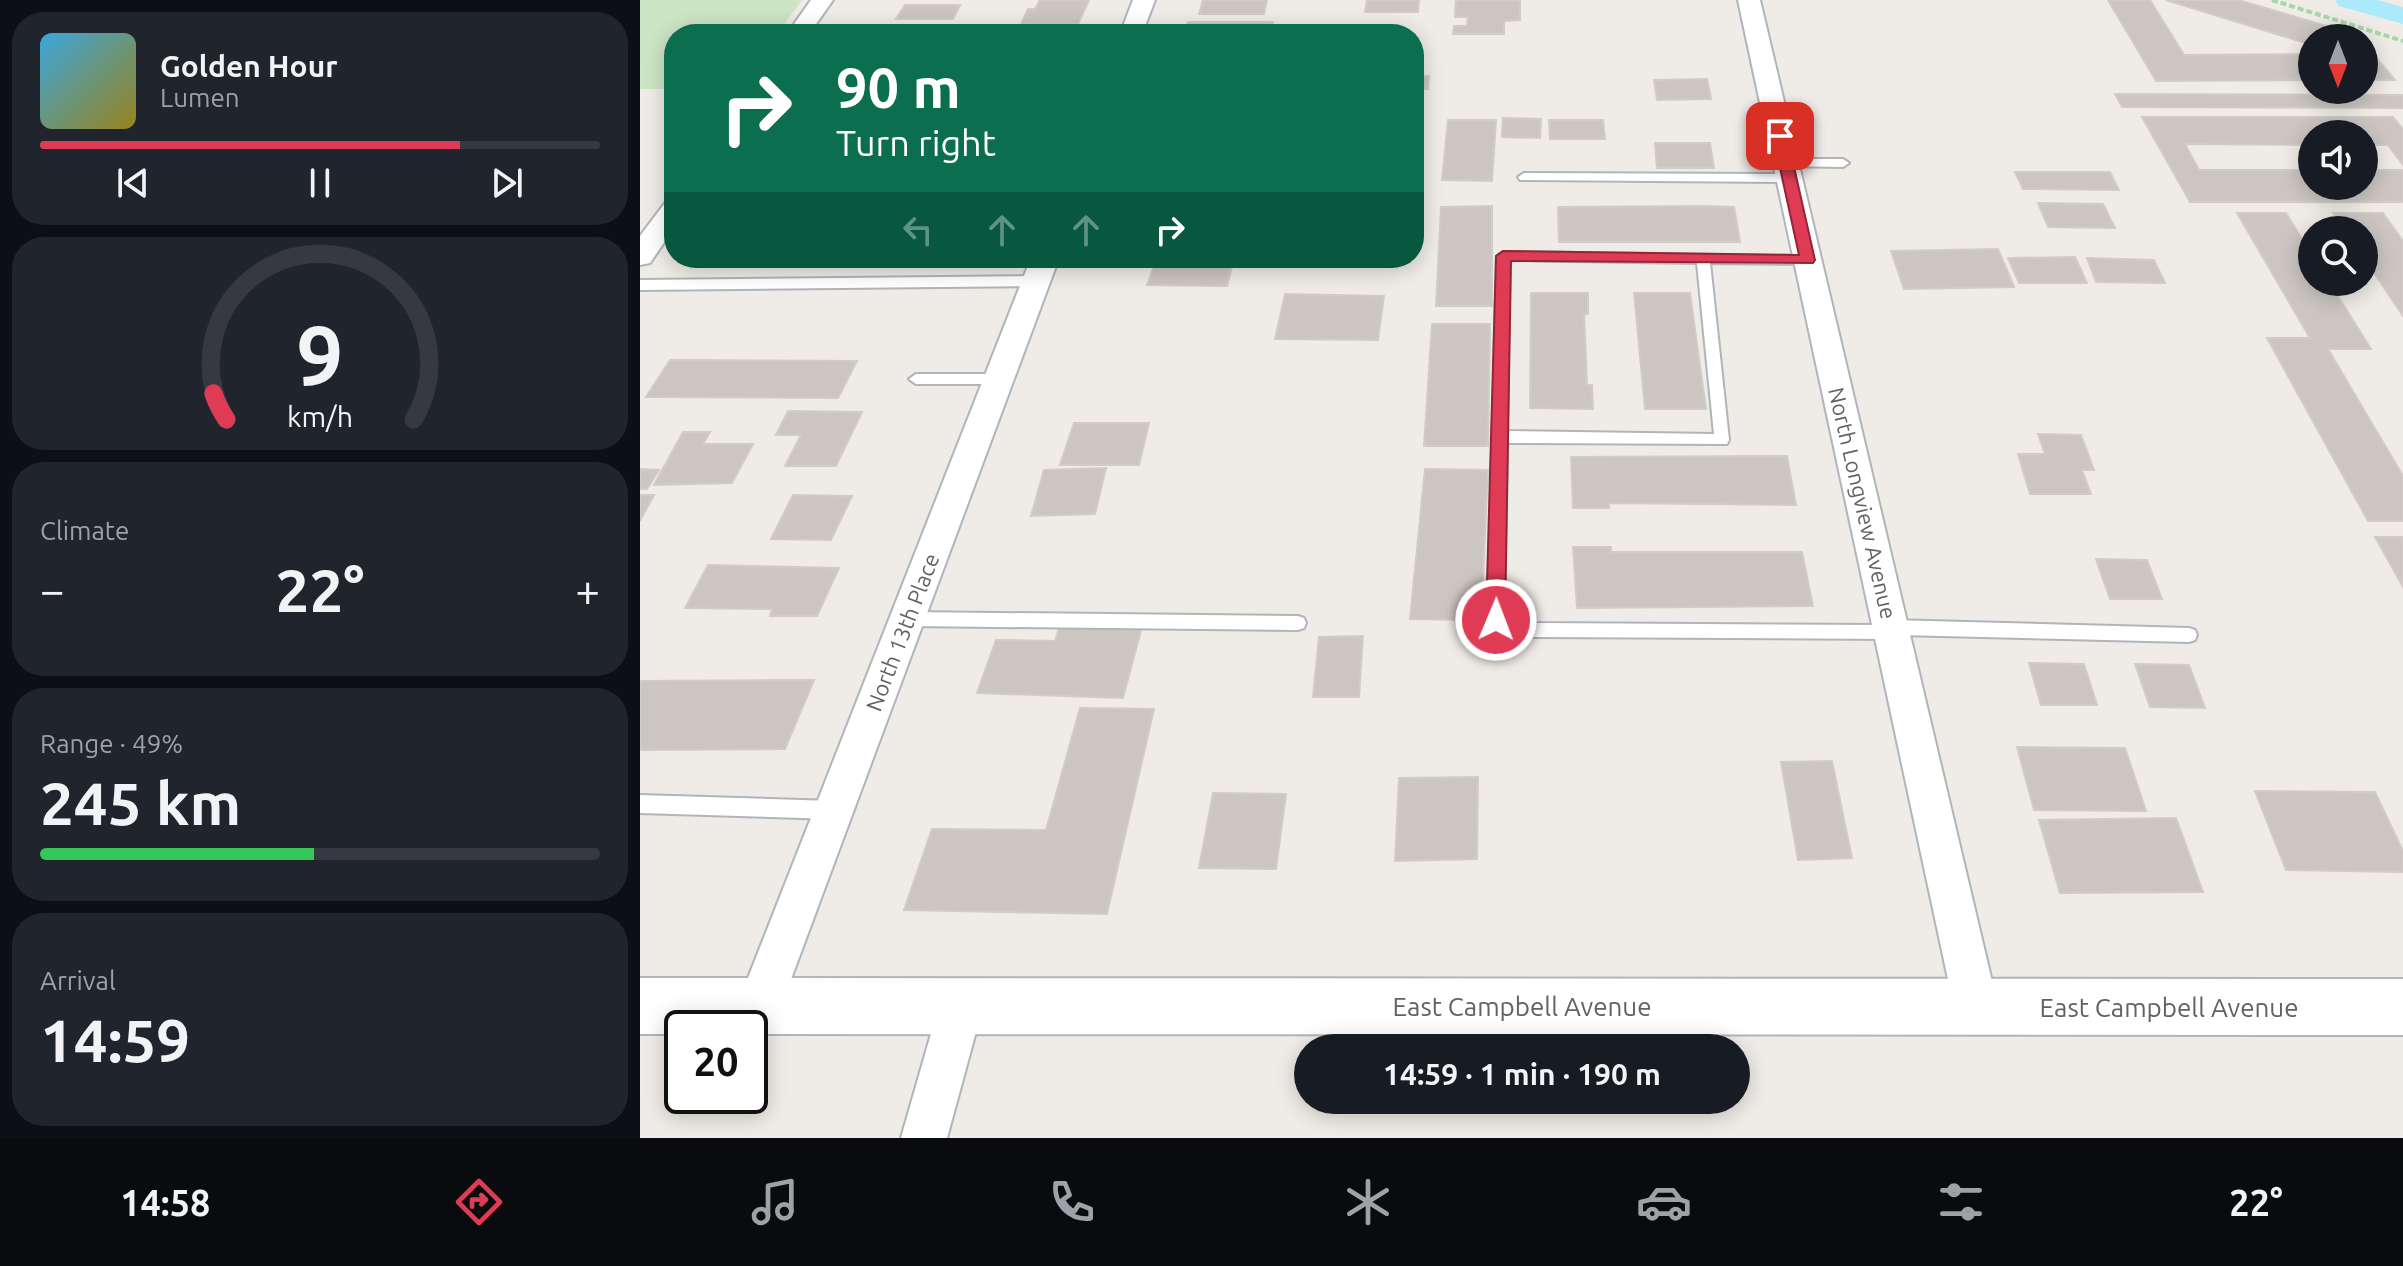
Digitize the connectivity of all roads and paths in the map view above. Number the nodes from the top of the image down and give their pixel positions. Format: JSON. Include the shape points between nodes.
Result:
{"nodes":[{"id":1,"x":822,"y":0,"type":"edge"},
{"id":2,"x":1144,"y":0,"type":"edge"},
{"id":3,"x":1749,"y":0,"type":"edge"},
{"id":4,"x":2272,"y":0,"type":"edge"},
{"id":5,"x":805,"y":24,"type":"edge"},
{"id":6,"x":1135,"y":24,"type":"edge"},
{"id":7,"x":2403,"y":41,"type":"edge"},
{"id":8,"x":1843,"y":163,"type":"dead end"},
{"id":9,"x":1788,"y":171,"type":"junction"},
{"id":10,"x":1524,"y":177,"type":"dead end"},
{"id":11,"x":664,"y":223,"type":"edge"},
{"id":12,"x":640,"y":256,"type":"edge"},
{"id":13,"x":1703,"y":258,"type":"junction"},
{"id":14,"x":1808,"y":260,"type":"junction"},
{"id":15,"x":1041,"y":269,"type":"edge"},
{"id":16,"x":640,"y":285,"type":"edge"},
{"id":17,"x":916,"y":379,"type":"dead end"},
{"id":18,"x":999,"y":379,"type":"junction"},
{"id":19,"x":1500,"y":437,"type":"junction"},
{"id":20,"x":907,"y":619,"type":"junction"},
{"id":21,"x":1298,"y":623,"type":"dead end"},
{"id":22,"x":1891,"y":630,"type":"junction"},
{"id":23,"x":2189,"y":635,"type":"dead end"},
{"id":24,"x":640,"y":804,"type":"edge"},
{"id":25,"x":834,"y":810,"type":"junction"},
{"id":26,"x":640,"y":1006,"type":"edge"},
{"id":27,"x":759,"y":1006,"type":"junction"},
{"id":28,"x":961,"y":1006,"type":"junction"},
{"id":29,"x":1976,"y":1007,"type":"junction"},
{"id":30,"x":2403,"y":1007,"type":"edge"},
{"id":31,"x":924,"y":1138,"type":"edge"}],
"edges":[{"from":1,"to":5,"type":"street"},
{"from":2,"to":6,"type":"street"},
{"from":3,"to":9,"type":"street","name":"North Longview Avenue"},
{"from":4,"to":7,"type":"path"},
{"from":8,"to":9,"type":"lane"},
{"from":9,"to":10,"type":"lane"},
{"from":9,"to":14,"type":"street","name":"North Longview Avenue"},
{"from":11,"to":12,"type":"street"},
{"from":13,"to":14,"type":"lane"},
{"from":13,"to":19,"type":"lane","via":[[1503,256]]},
{"from":13,"to":19,"type":"lane","via":[[1722,440]]},
{"from":14,"to":22,"type":"street","name":"North Longview Avenue"},
{"from":15,"to":16,"type":"lane"},
{"from":15,"to":18,"type":"street","name":"North 13th Place"},
{"from":17,"to":18,"type":"lane"},
{"from":18,"to":20,"type":"street","name":"North 13th Place"},
{"from":19,"to":22,"type":"lane","via":[[1496,620],[1535,630]]},
{"from":20,"to":21,"type":"lane"},
{"from":20,"to":25,"type":"street","name":"North 13th Place"},
{"from":22,"to":23,"type":"lane"},
{"from":22,"to":29,"type":"street","name":"North Longview Avenue"},
{"from":24,"to":25,"type":"lane"},
{"from":25,"to":27,"type":"street","name":"North 13th Place"},
{"from":26,"to":27,"type":"street","name":"East Campbell Avenue"},
{"from":27,"to":28,"type":"street","name":"East Campbell Avenue"},
{"from":28,"to":29,"type":"street","name":"East Campbell Avenue"},
{"from":28,"to":31,"type":"street"},
{"from":29,"to":30,"type":"street","name":"East Campbell Avenue"}]}
